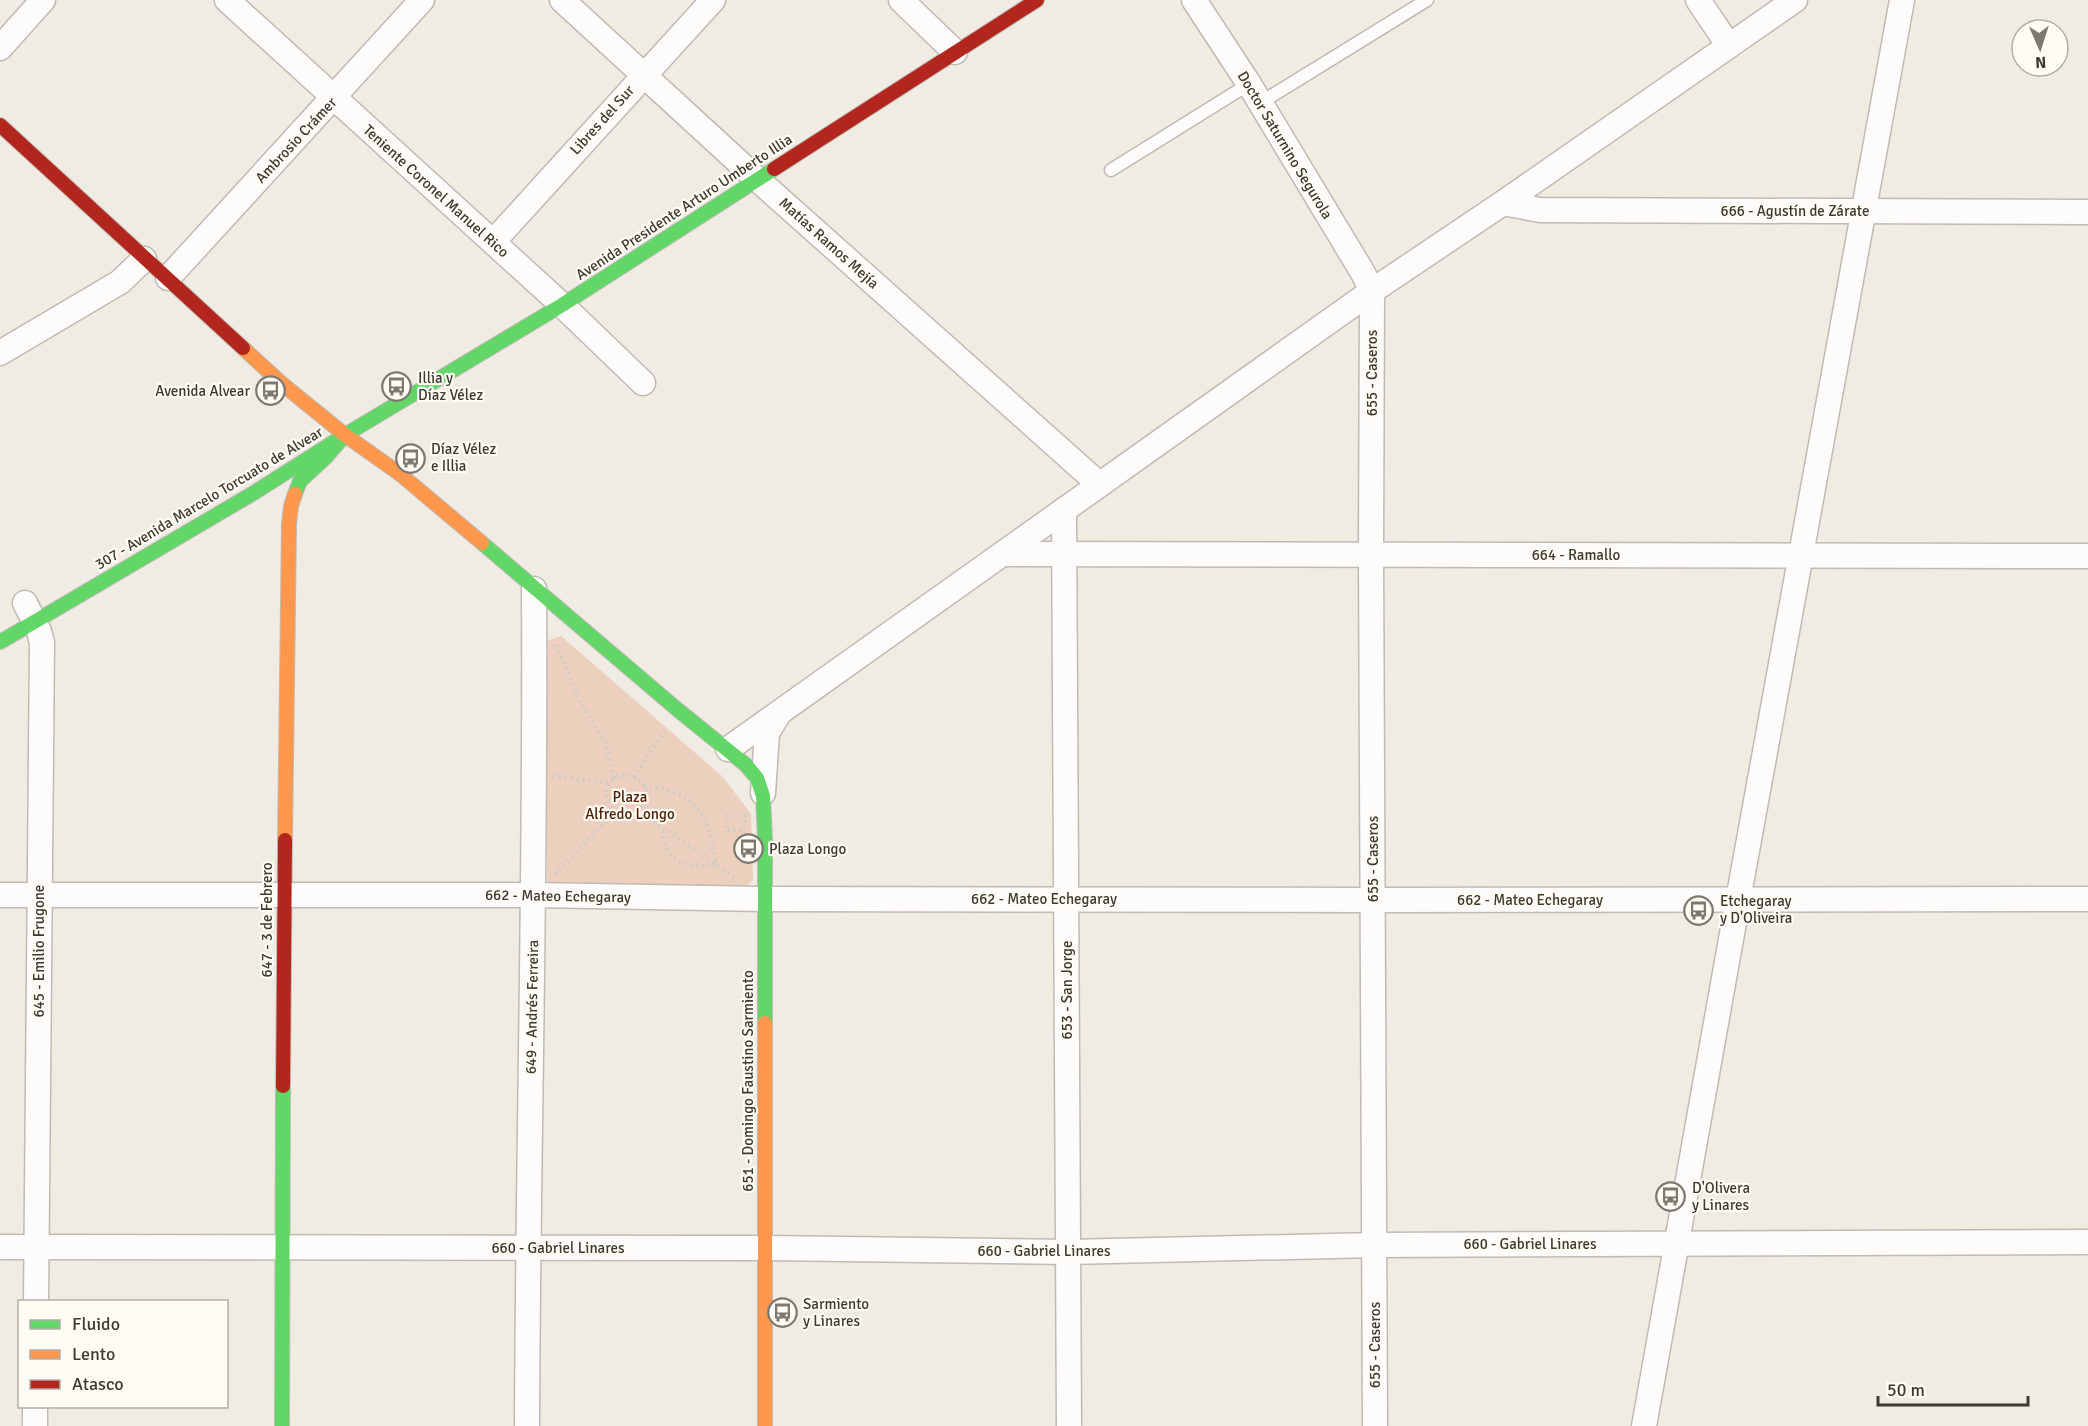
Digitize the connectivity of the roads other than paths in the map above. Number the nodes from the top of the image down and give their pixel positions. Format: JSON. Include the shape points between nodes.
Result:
{"nodes":[{"id":1,"x":43,"y":0,"type":"edge"},
{"id":2,"x":227,"y":0,"type":"edge"},
{"id":3,"x":422,"y":0,"type":"edge"},
{"id":4,"x":562,"y":0,"type":"edge"},
{"id":5,"x":713,"y":0,"type":"edge"},
{"id":6,"x":901,"y":0,"type":"edge"},
{"id":7,"x":1037,"y":0,"type":"edge"},
{"id":8,"x":1194,"y":0,"type":"edge"},
{"id":9,"x":1427,"y":0,"type":"edge"},
{"id":10,"x":1698,"y":0,"type":"edge"},
{"id":11,"x":1795,"y":0,"type":"edge"},
{"id":12,"x":1902,"y":0,"type":"edge"},
{"id":13,"x":1729,"y":46,"type":"junction"},
{"id":14,"x":0,"y":48,"type":"edge"},
{"id":15,"x":956,"y":52,"type":"junction"},
{"id":16,"x":643,"y":75,"type":"junction"},
{"id":17,"x":1254,"y":94,"type":"junction"},
{"id":18,"x":334,"y":98,"type":"junction"},
{"id":19,"x":0,"y":125,"type":"edge"},
{"id":20,"x":1111,"y":170,"type":"dead end"},
{"id":21,"x":757,"y":179,"type":"junction"},
{"id":22,"x":1503,"y":204,"type":"junction"},
{"id":23,"x":1863,"y":211,"type":"junction"},
{"id":24,"x":2088,"y":212,"type":"edge"},
{"id":25,"x":493,"y":242,"type":"junction"},
{"id":26,"x":144,"y":259,"type":"junction"},
{"id":27,"x":168,"y":278,"type":"junction"},
{"id":28,"x":1372,"y":291,"type":"junction"},
{"id":29,"x":562,"y":305,"type":"junction"},
{"id":30,"x":0,"y":353,"type":"edge"},
{"id":31,"x":643,"y":383,"type":"dead end"},
{"id":32,"x":345,"y":435,"type":"junction"},
{"id":33,"x":302,"y":447,"type":"dead end"},
{"id":34,"x":1099,"y":484,"type":"junction"},
{"id":35,"x":252,"y":494,"type":"junction"},
{"id":36,"x":1064,"y":510,"type":"junction"},
{"id":37,"x":289,"y":524,"type":"junction"},
{"id":38,"x":1063,"y":553,"type":"junction"},
{"id":39,"x":1003,"y":554,"type":"junction"},
{"id":40,"x":1371,"y":554,"type":"junction"},
{"id":41,"x":1801,"y":555,"type":"junction"},
{"id":42,"x":2088,"y":556,"type":"edge"},
{"id":43,"x":534,"y":589,"type":"junction"},
{"id":44,"x":28,"y":608,"type":"junction"},
{"id":45,"x":0,"y":642,"type":"edge"},
{"id":46,"x":778,"y":715,"type":"junction"},
{"id":47,"x":728,"y":749,"type":"junction"},
{"id":48,"x":763,"y":795,"type":"junction"},
{"id":49,"x":0,"y":895,"type":"edge"},
{"id":50,"x":39,"y":895,"type":"junction"},
{"id":51,"x":284,"y":895,"type":"junction"},
{"id":52,"x":534,"y":895,"type":"junction"},
{"id":53,"x":764,"y":899,"type":"junction"},
{"id":54,"x":1066,"y":899,"type":"junction"},
{"id":55,"x":2088,"y":899,"type":"edge"},
{"id":56,"x":1374,"y":900,"type":"junction"},
{"id":57,"x":1738,"y":900,"type":"junction"},
{"id":58,"x":1676,"y":1242,"type":"junction"},
{"id":59,"x":2088,"y":1242,"type":"edge"},
{"id":60,"x":1375,"y":1245,"type":"junction"},
{"id":61,"x":282,"y":1246,"type":"junction"},
{"id":62,"x":0,"y":1247,"type":"edge"},
{"id":63,"x":37,"y":1247,"type":"junction"},
{"id":64,"x":528,"y":1248,"type":"junction"},
{"id":65,"x":765,"y":1248,"type":"junction"},
{"id":66,"x":1068,"y":1252,"type":"junction"},
{"id":67,"x":36,"y":1300,"type":"edge"},
{"id":68,"x":35,"y":1408,"type":"edge"},
{"id":69,"x":35,"y":1426,"type":"edge"},
{"id":70,"x":282,"y":1426,"type":"edge"},
{"id":71,"x":527,"y":1426,"type":"edge"},
{"id":72,"x":765,"y":1426,"type":"edge"},
{"id":73,"x":1069,"y":1426,"type":"edge"},
{"id":74,"x":1375,"y":1426,"type":"edge"},
{"id":75,"x":1644,"y":1426,"type":"edge"}],
"edges":[{"from":1,"to":14,"type":"street"},
{"from":2,"to":18,"type":"street","name":"Teniente Coronel Manuel Rico"},
{"from":3,"to":18,"type":"street","name":"Ambrosio Crámer"},
{"from":4,"to":16,"type":"street","name":"Matías Ramos Mejía"},
{"from":5,"to":16,"type":"street","name":"Libres del Sur"},
{"from":6,"to":15,"type":"street"},
{"from":7,"to":15,"type":"street","name":"Avenida Presidente Arturo Umberto Illia"},
{"from":8,"to":17,"type":"street","name":"Doctor Saturnino Segurola"},
{"from":9,"to":17,"type":"lane"},
{"from":10,"to":13,"type":"street"},
{"from":11,"to":13,"type":"street"},
{"from":12,"to":23,"type":"street"},
{"from":13,"to":22,"type":"street"},
{"from":15,"to":21,"type":"street","name":"Avenida Presidente Arturo Umberto Illia"},
{"from":16,"to":21,"type":"street","name":"Matías Ramos Mejía"},
{"from":16,"to":25,"type":"street","name":"Libres del Sur"},
{"from":17,"to":20,"type":"lane"},
{"from":17,"to":28,"type":"street","name":"Doctor Saturnino Segurola"},
{"from":18,"to":25,"type":"street","name":"Teniente Coronel Manuel Rico"},
{"from":18,"to":27,"type":"street","name":"Ambrosio Crámer"},
{"from":19,"to":26,"type":"street","name":"651 - Domingo Faustino Sarmiento"},
{"from":21,"to":29,"type":"street","name":"Avenida Presidente Arturo Umberto Illia"},
{"from":21,"to":34,"type":"street","name":"Matías Ramos Mejía"},
{"from":22,"to":23,"type":"street","name":"666 - Agustín de Zárate","via":[[1540,210]]},
{"from":22,"to":28,"type":"street"},
{"from":23,"to":24,"type":"street","name":"666 - Agustín de Zárate"},
{"from":23,"to":41,"type":"street"},
{"from":25,"to":29,"type":"street","name":"Teniente Coronel Manuel Rico"},
{"from":26,"to":27,"type":"street","name":"651 - Domingo Faustino Sarmiento"},
{"from":26,"to":30,"type":"street","via":[[120,282]]},
{"from":27,"to":32,"type":"street","name":"651 - Domingo Faustino Sarmiento"},
{"from":28,"to":34,"type":"street"},
{"from":28,"to":40,"type":"street","name":"655 - Caseros"},
{"from":29,"to":31,"type":"street","name":"Teniente Coronel Manuel Rico"},
{"from":29,"to":32,"type":"street","name":"Avenida Presidente Arturo Umberto Illia"},
{"from":32,"to":33,"type":"street","name":"307 - Avenida Marcelo Torcuato de Alvear"},
{"from":32,"to":35,"type":"street","name":"307 - Avenida Marcelo Torcuato de Alvear"},
{"from":32,"to":37,"type":"street","name":"647 - 3 de Febrero","via":[[300,481]]},
{"from":32,"to":43,"type":"street","name":"651 - Domingo Faustino Sarmiento","via":[[400,474]]},
{"from":34,"to":36,"type":"street"},
{"from":35,"to":37,"type":"street","via":[[273,502]]},
{"from":35,"to":44,"type":"street","name":"307 - Avenida Marcelo Torcuato de Alvear"},
{"from":36,"to":38,"type":"street"},
{"from":36,"to":39,"type":"street"},
{"from":37,"to":51,"type":"street","name":"647 - 3 de Febrero"},
{"from":38,"to":39,"type":"street","name":"664 - Ramallo"},
{"from":38,"to":40,"type":"street","name":"664 - Ramallo"},
{"from":38,"to":54,"type":"street","name":"653 - San Jorge"},
{"from":39,"to":46,"type":"street"},
{"from":40,"to":41,"type":"street","name":"664 - Ramallo"},
{"from":40,"to":56,"type":"street","name":"655 - Caseros"},
{"from":41,"to":42,"type":"street","name":"664 - Ramallo"},
{"from":41,"to":57,"type":"street"},
{"from":43,"to":47,"type":"street","name":"651 - Domingo Faustino Sarmiento"},
{"from":43,"to":52,"type":"street","name":"649 - Andrés Ferreira"},
{"from":44,"to":45,"type":"street","name":"307 - Avenida Marcelo Torcuato de Alvear"},
{"from":44,"to":50,"type":"street","name":"645 - Emilio Frugone","via":[[42,643]]},
{"from":46,"to":47,"type":"street"},
{"from":46,"to":48,"type":"street","via":[[767,733]]},
{"from":47,"to":48,"type":"street","name":"651 - Domingo Faustino Sarmiento","via":[[757,778]]},
{"from":48,"to":53,"type":"street","name":"651 - Domingo Faustino Sarmiento"},
{"from":49,"to":50,"type":"street","name":"662 - Mateo Echegaray"},
{"from":50,"to":51,"type":"street","name":"662 - Mateo Echegaray"},
{"from":50,"to":63,"type":"street","name":"645 - Emilio Frugone"},
{"from":51,"to":52,"type":"street","name":"662 - Mateo Echegaray"},
{"from":51,"to":61,"type":"street","name":"647 - 3 de Febrero"},
{"from":52,"to":53,"type":"street","name":"662 - Mateo Echegaray"},
{"from":52,"to":64,"type":"street","name":"649 - Andrés Ferreira"},
{"from":53,"to":54,"type":"street","name":"662 - Mateo Echegaray"},
{"from":53,"to":65,"type":"street","name":"651 - Domingo Faustino Sarmiento"},
{"from":54,"to":56,"type":"street","name":"662 - Mateo Echegaray"},
{"from":54,"to":66,"type":"street","name":"653 - San Jorge"},
{"from":55,"to":57,"type":"street","name":"662 - Mateo Echegaray"},
{"from":56,"to":57,"type":"street","name":"662 - Mateo Echegaray"},
{"from":56,"to":60,"type":"street","name":"655 - Caseros"},
{"from":57,"to":58,"type":"street"},
{"from":58,"to":59,"type":"street","name":"660 - Gabriel Linares"},
{"from":58,"to":60,"type":"street","name":"660 - Gabriel Linares"},
{"from":58,"to":75,"type":"street"},
{"from":60,"to":66,"type":"street","name":"660 - Gabriel Linares"},
{"from":60,"to":74,"type":"street","name":"655 - Caseros"},
{"from":61,"to":63,"type":"street","name":"660 - Gabriel Linares"},
{"from":61,"to":64,"type":"street","name":"660 - Gabriel Linares"},
{"from":61,"to":70,"type":"street","name":"647 - 3 de Febrero"},
{"from":62,"to":63,"type":"street","name":"660 - Gabriel Linares"},
{"from":63,"to":67,"type":"street","name":"645 - Emilio Frugone"},
{"from":64,"to":65,"type":"street","name":"660 - Gabriel Linares"},
{"from":64,"to":71,"type":"street","name":"649 - Andrés Ferreira"},
{"from":65,"to":66,"type":"street","name":"660 - Gabriel Linares"},
{"from":65,"to":72,"type":"street","name":"651 - Domingo Faustino Sarmiento"},
{"from":66,"to":73,"type":"street","name":"653 - San Jorge"},
{"from":68,"to":69,"type":"street"}]}
